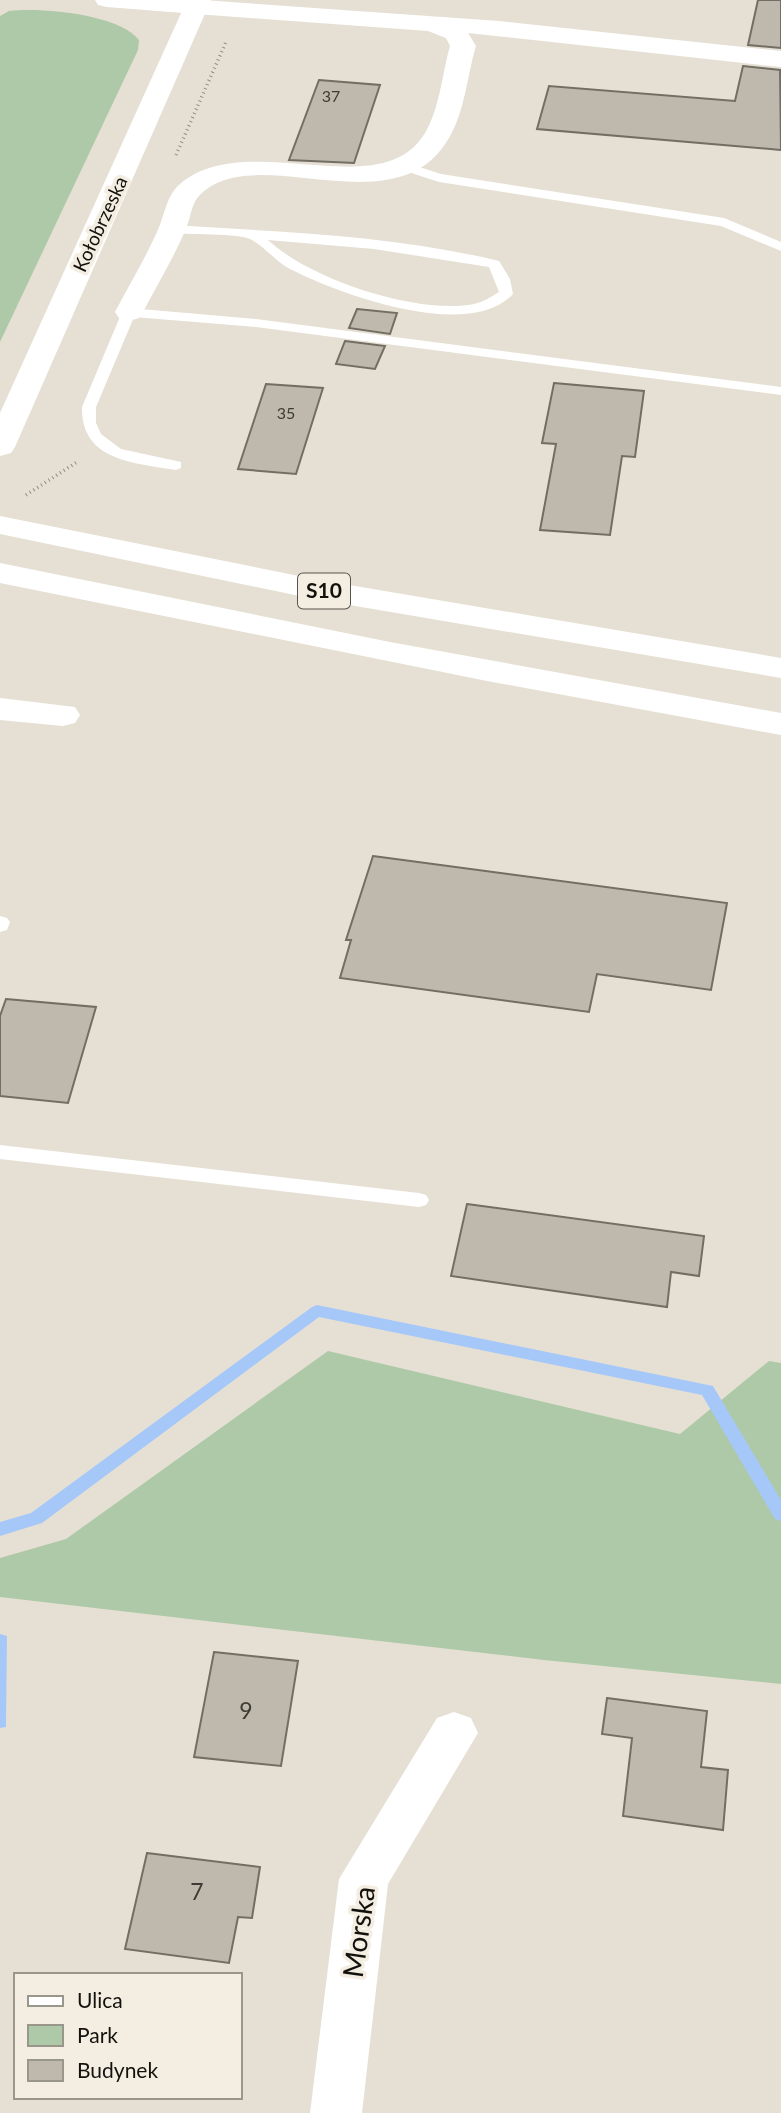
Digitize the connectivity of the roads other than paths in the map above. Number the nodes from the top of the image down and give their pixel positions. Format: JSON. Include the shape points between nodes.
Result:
{"nodes":[{"id":1,"x":107,"y":0,"type":"edge"},
{"id":2,"x":197,"y":4,"type":"edge"},
{"id":3,"x":432,"y":23,"type":"junction"},
{"id":4,"x":781,"y":59,"type":"edge"},
{"id":5,"x":404,"y":166,"type":"junction"},
{"id":6,"x":172,"y":229,"type":"junction"},
{"id":7,"x":255,"y":235,"type":"junction"},
{"id":8,"x":781,"y":247,"type":"edge"},
{"id":9,"x":129,"y":312,"type":"junction"},
{"id":10,"x":781,"y":391,"type":"edge"},
{"id":11,"x":0,"y":447,"type":"edge"},
{"id":12,"x":176,"y":465,"type":"dead end"},
{"id":13,"x":14,"y":528,"type":"edge"},
{"id":14,"x":5,"y":574,"type":"edge"},
{"id":15,"x":781,"y":668,"type":"edge"},
{"id":16,"x":0,"y":709,"type":"edge"},
{"id":17,"x":63,"y":715,"type":"dead end"},
{"id":18,"x":781,"y":724,"type":"edge"},
{"id":19,"x":0,"y":1152,"type":"edge"},
{"id":20,"x":419,"y":1200,"type":"dead end"},
{"id":21,"x":454,"y":1733,"type":"dead end"},
{"id":22,"x":336,"y":2113,"type":"edge"}],
"edges":[{"from":1,"to":2,"type":"main road"},
{"from":2,"to":3,"type":"main road"},
{"from":2,"to":11,"type":"main road","name":"Kołobrzeska"},
{"from":3,"to":4,"type":"main road"},
{"from":3,"to":5,"type":"main road","via":[[454,33],[463,46],[435,139]]},
{"from":5,"to":6,"type":"main road","via":[[355,175],[237,167],[206,176],[187,191]]},
{"from":5,"to":8,"type":"lane","via":[[439,177],[724,222]]},
{"from":6,"to":7,"type":"lane"},
{"from":6,"to":9,"type":"main road"},
{"from":7,"to":7,"type":"lane","via":[[447,253],[494,264],[506,294],[478,308],[446,312],[410,305],[303,269],[276,255]]},
{"from":9,"to":10,"type":"lane","via":[[256,323]]},
{"from":9,"to":12,"type":"lane","via":[[86,423],[103,446]]},
{"from":13,"to":15,"type":"main road","number":"S10","via":[[314,589]]},
{"from":14,"to":18,"type":"main road","number":"S10","via":[[289,635]]},
{"from":16,"to":17,"type":"main road"},
{"from":19,"to":20,"type":"lane"},
{"from":21,"to":22,"type":"main road","name":"Morska","via":[[364,1879]]}]}
